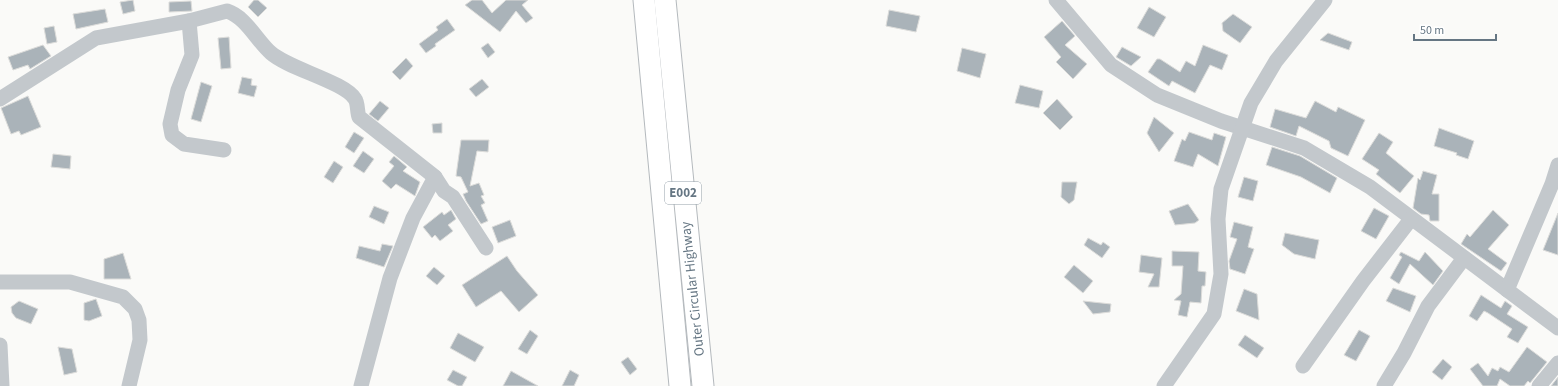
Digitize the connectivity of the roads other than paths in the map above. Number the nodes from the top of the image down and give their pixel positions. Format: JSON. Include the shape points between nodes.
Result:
{"nodes":[{"id":1,"x":644,"y":0,"type":"edge"},
{"id":2,"x":665,"y":0,"type":"edge"},
{"id":3,"x":1056,"y":0,"type":"edge"},
{"id":4,"x":1325,"y":0,"type":"edge"},
{"id":5,"x":189,"y":21,"type":"junction"},
{"id":6,"x":0,"y":99,"type":"edge"},
{"id":7,"x":1243,"y":127,"type":"junction"},
{"id":8,"x":224,"y":150,"type":"dead end"},
{"id":9,"x":1558,"y":165,"type":"edge"},
{"id":10,"x":435,"y":177,"type":"junction"},
{"id":11,"x":1411,"y":219,"type":"junction"},
{"id":12,"x":486,"y":248,"type":"dead end"},
{"id":13,"x":1464,"y":258,"type":"junction"},
{"id":14,"x":0,"y":282,"type":"edge"},
{"id":15,"x":1507,"y":290,"type":"junction"},
{"id":16,"x":1558,"y":328,"type":"edge"},
{"id":17,"x":0,"y":345,"type":"edge"},
{"id":18,"x":1558,"y":363,"type":"edge"},
{"id":19,"x":1303,"y":366,"type":"dead end"},
{"id":20,"x":2,"y":386,"type":"edge"},
{"id":21,"x":129,"y":386,"type":"edge"},
{"id":22,"x":361,"y":386,"type":"edge"},
{"id":23,"x":680,"y":386,"type":"edge"},
{"id":24,"x":703,"y":386,"type":"edge"},
{"id":25,"x":1164,"y":386,"type":"edge"},
{"id":26,"x":1384,"y":386,"type":"edge"},
{"id":27,"x":1539,"y":386,"type":"edge"}],
"edges":[{"from":1,"to":23,"type":"highway","name":"Outer Circular Highway","number":"E002"},
{"from":2,"to":24,"type":"highway","name":"Outer Circular Highway","number":"E002"},
{"from":3,"to":7,"type":"street","via":[[1111,65],[1157,95],[1221,121]]},
{"from":4,"to":7,"type":"street","via":[[1267,74],[1251,104]]},
{"from":5,"to":6,"type":"street","via":[[96,38]]},
{"from":5,"to":8,"type":"street","via":[[192,55],[178,90],[170,124],[172,134],[184,144]]},
{"from":5,"to":10,"type":"street","via":[[222,11],[232,12],[263,46],[277,57],[346,90],[356,100],[359,117]]},
{"from":7,"to":11,"type":"street","via":[[1304,148],[1370,187]]},
{"from":7,"to":25,"type":"street","via":[[1221,189],[1218,219],[1221,274],[1214,314]]},
{"from":9,"to":15,"type":"street"},
{"from":10,"to":12,"type":"street","via":[[444,191],[453,197]]},
{"from":10,"to":22,"type":"street","via":[[412,218],[390,278]]},
{"from":11,"to":13,"type":"street"},
{"from":11,"to":19,"type":"street"},
{"from":13,"to":15,"type":"street"},
{"from":13,"to":26,"type":"street","via":[[1428,306],[1404,354]]},
{"from":14,"to":21,"type":"street","via":[[70,282],[123,297],[135,309],[140,340]]},
{"from":15,"to":16,"type":"street"},
{"from":17,"to":20,"type":"street"},
{"from":18,"to":27,"type":"street"}]}
